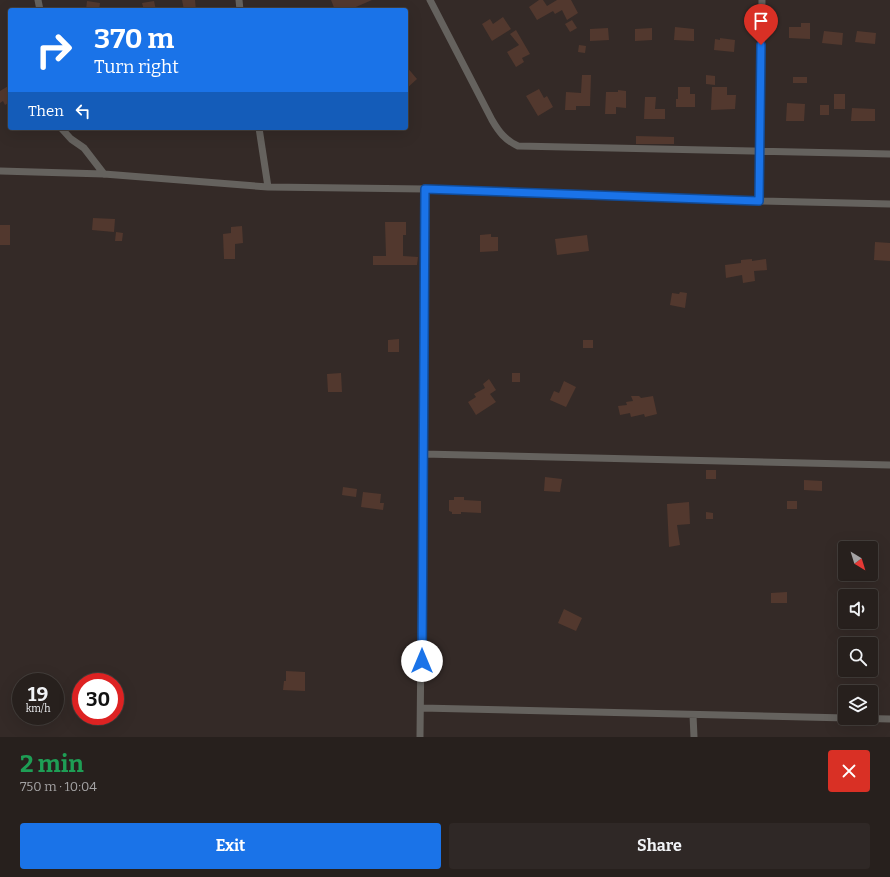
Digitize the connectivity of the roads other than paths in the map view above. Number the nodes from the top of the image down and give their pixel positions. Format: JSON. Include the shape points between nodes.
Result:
{"nodes":[{"id":1,"x":430,"y":0,"type":"edge"},
{"id":2,"x":762,"y":0,"type":"edge"},
{"id":3,"x":63,"y":130,"type":"edge"},
{"id":4,"x":259,"y":130,"type":"edge"},
{"id":5,"x":759,"y":150,"type":"junction"},
{"id":6,"x":890,"y":154,"type":"edge"},
{"id":7,"x":0,"y":171,"type":"edge"},
{"id":8,"x":104,"y":174,"type":"junction"},
{"id":9,"x":268,"y":187,"type":"junction"},
{"id":10,"x":425,"y":189,"type":"junction"},
{"id":11,"x":759,"y":201,"type":"junction"},
{"id":12,"x":890,"y":204,"type":"edge"},
{"id":13,"x":423,"y":454,"type":"junction"},
{"id":14,"x":890,"y":465,"type":"edge"},
{"id":15,"x":421,"y":708,"type":"junction"},
{"id":16,"x":693,"y":715,"type":"junction"},
{"id":17,"x":890,"y":719,"type":"edge"},
{"id":18,"x":420,"y":737,"type":"edge"},
{"id":19,"x":694,"y":737,"type":"edge"}],
"edges":[{"from":1,"to":5,"type":"street","via":[[499,133],[518,146]]},
{"from":2,"to":5,"type":"street"},
{"from":3,"to":8,"type":"street","via":[[84,148]]},
{"from":4,"to":9,"type":"street"},
{"from":5,"to":6,"type":"street"},
{"from":5,"to":11,"type":"street"},
{"from":7,"to":8,"type":"street"},
{"from":8,"to":9,"type":"street"},
{"from":9,"to":10,"type":"street"},
{"from":10,"to":11,"type":"street"},
{"from":10,"to":13,"type":"street"},
{"from":11,"to":12,"type":"street"},
{"from":13,"to":14,"type":"street"},
{"from":13,"to":15,"type":"street"},
{"from":15,"to":16,"type":"street"},
{"from":15,"to":18,"type":"street"},
{"from":16,"to":17,"type":"street"},
{"from":16,"to":19,"type":"street"}]}
